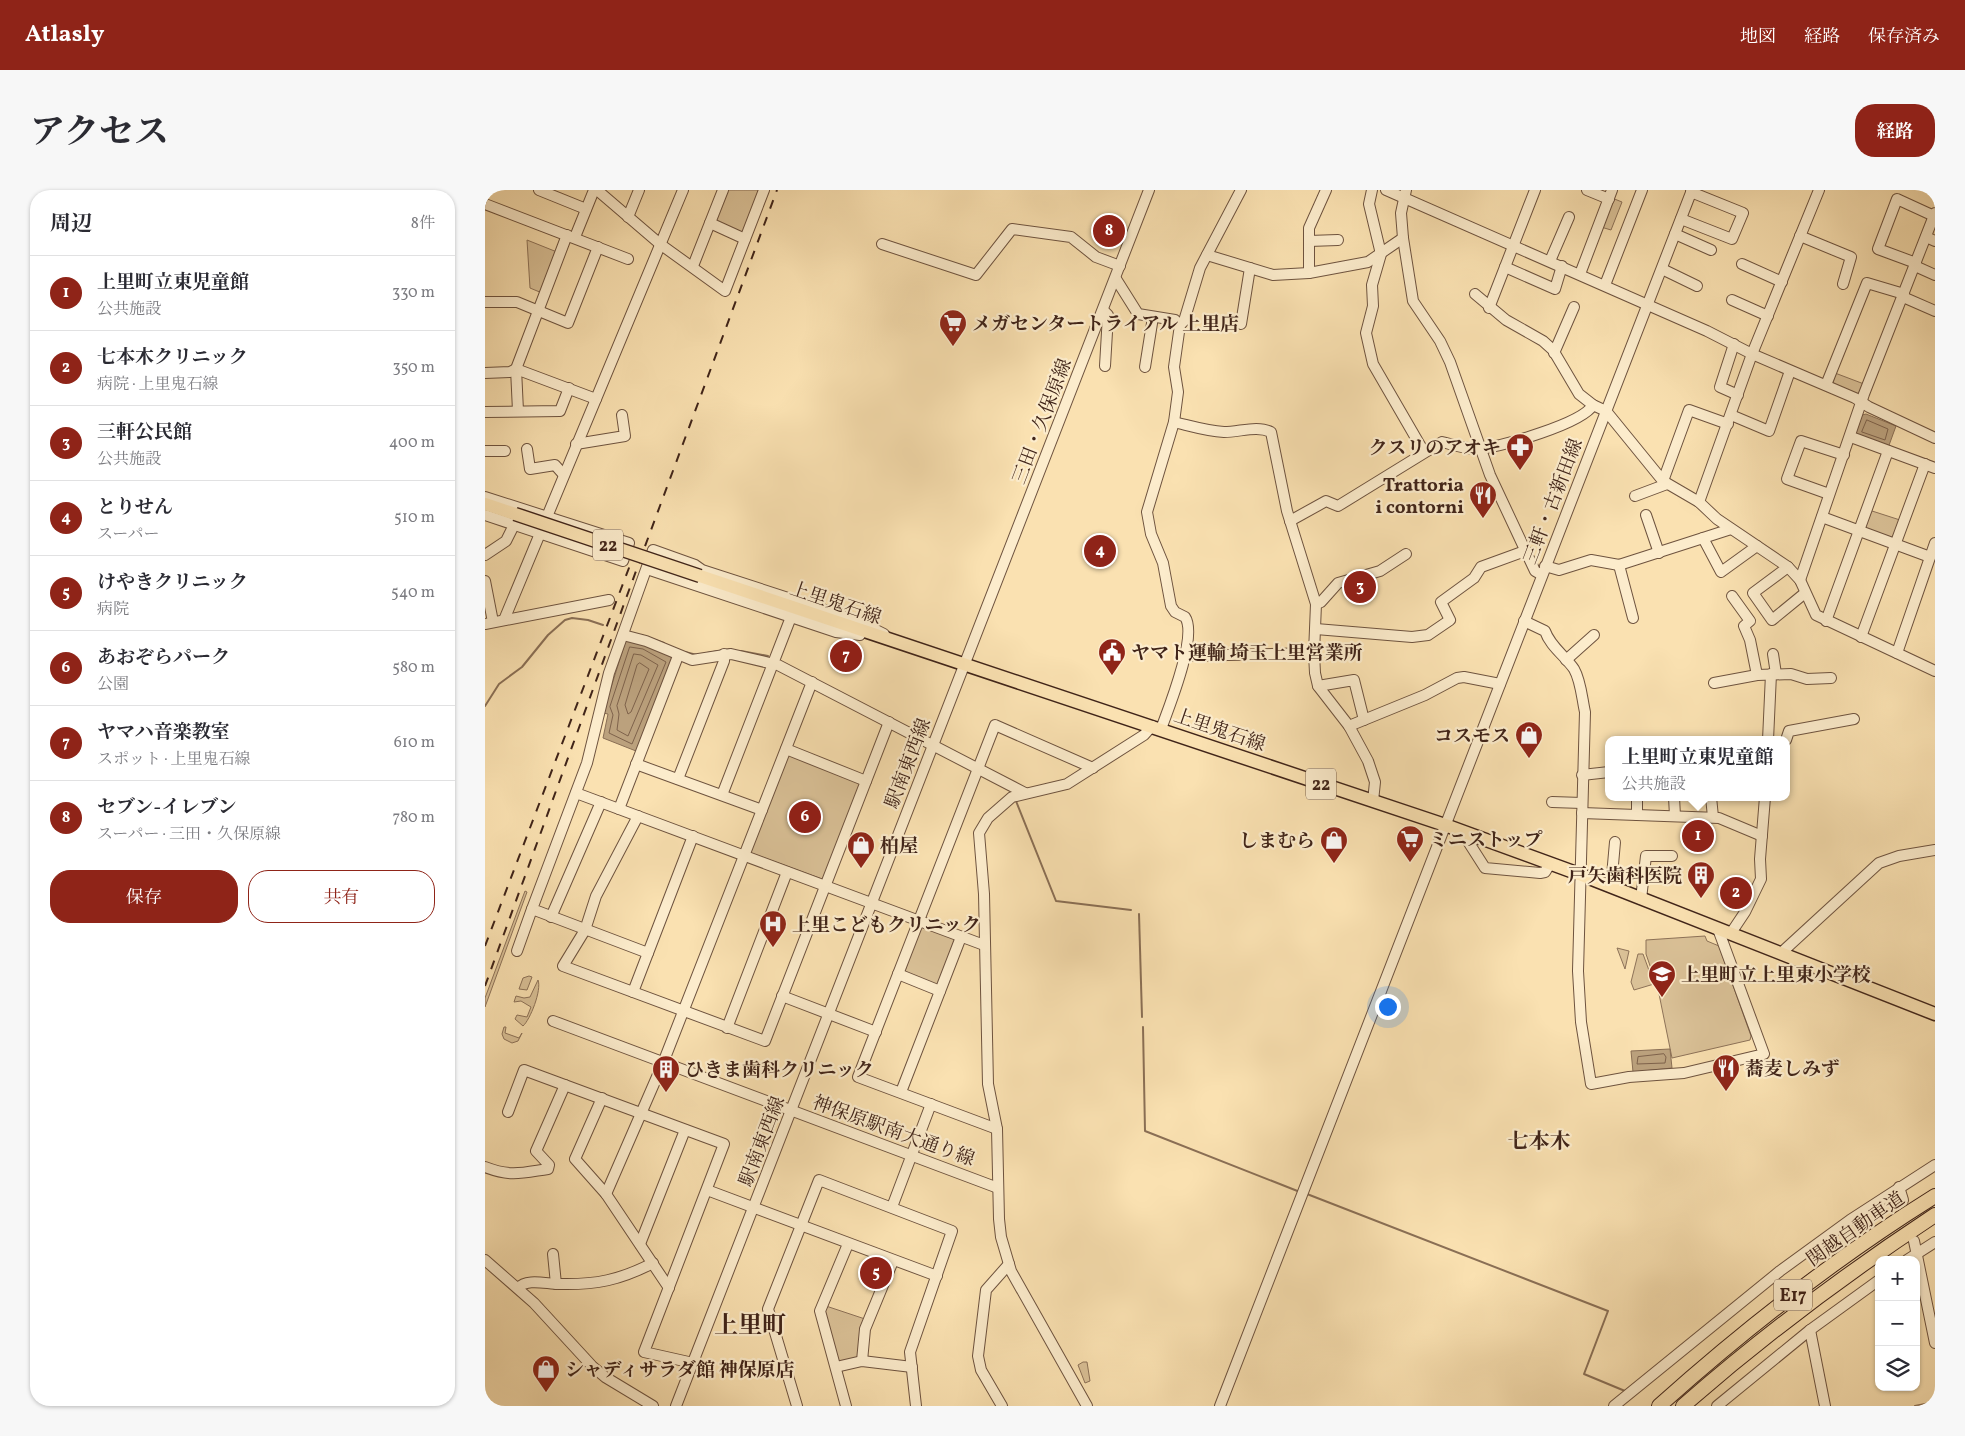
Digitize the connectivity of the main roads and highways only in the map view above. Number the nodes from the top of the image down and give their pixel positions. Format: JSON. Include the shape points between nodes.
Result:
{"nodes":[{"id":1,"x":485,"y":504,"type":"edge"},
{"id":2,"x":1935,"y":1014,"type":"edge"},
{"id":3,"x":1935,"y":1196,"type":"edge"},
{"id":4,"x":1935,"y":1215,"type":"edge"},
{"id":5,"x":1659,"y":1406,"type":"edge"},
{"id":6,"x":1683,"y":1406,"type":"edge"}],
"edges":[{"from":1,"to":2,"type":"main road","name":"上里鬼石線","number":"22","bridge":true,"via":[[1445,825],[1579,874]]},
{"from":3,"to":5,"type":"highway","name":"関越自動車道","number":"E17","via":[[1764,1317]]},
{"from":4,"to":6,"type":"highway","name":"関越自動車道","number":"E17","via":[[1824,1291]]}]}
